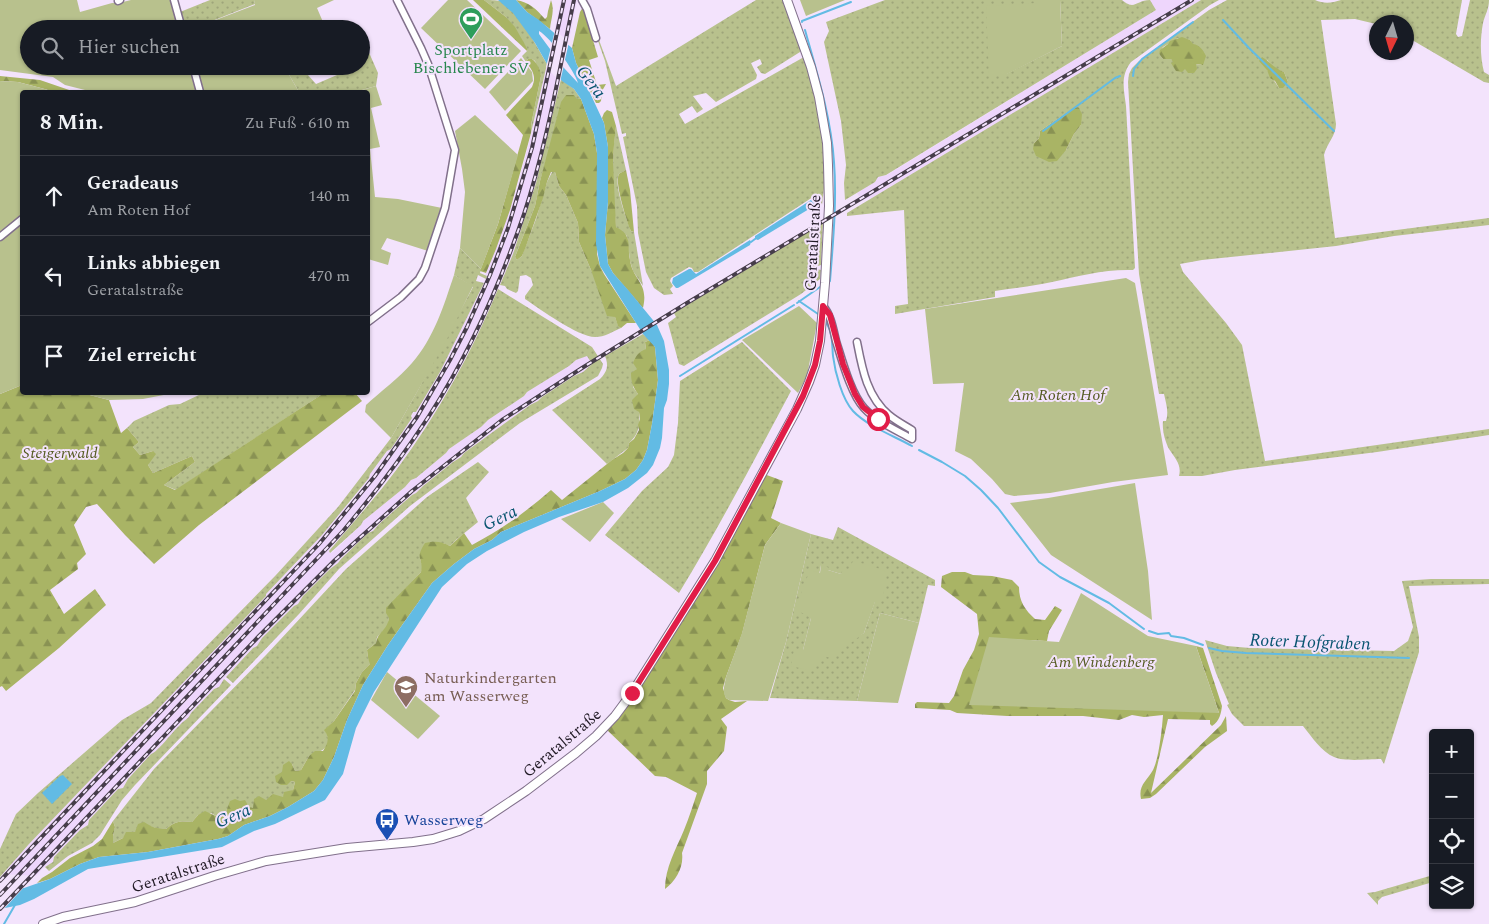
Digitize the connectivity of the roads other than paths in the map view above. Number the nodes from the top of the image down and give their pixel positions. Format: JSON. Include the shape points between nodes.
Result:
{"nodes":[{"id":1,"x":174,"y":0,"type":"edge"},
{"id":2,"x":397,"y":0,"type":"edge"},
{"id":3,"x":582,"y":0,"type":"edge"},
{"id":4,"x":787,"y":0,"type":"edge"},
{"id":5,"x":180,"y":20,"type":"edge"},
{"id":6,"x":596,"y":38,"type":"dead end"},
{"id":7,"x":195,"y":75,"type":"edge"},
{"id":8,"x":199,"y":90,"type":"edge"},
{"id":9,"x":20,"y":221,"type":"edge"},
{"id":10,"x":0,"y":237,"type":"edge"},
{"id":11,"x":823,"y":306,"type":"junction"},
{"id":12,"x":370,"y":320,"type":"edge"},
{"id":13,"x":857,"y":342,"type":"dead end"},
{"id":14,"x":43,"y":924,"type":"edge"}],
"edges":[{"from":1,"to":5,"type":"street"},
{"from":2,"to":12,"type":"street","via":[[425,56],[455,150],[444,208],[425,268],[401,297]]},
{"from":3,"to":6,"type":"street"},
{"from":4,"to":11,"type":"street","name":"Geratalstraße","via":[[811,67],[827,144],[829,192]]},
{"from":7,"to":8,"type":"street"},
{"from":9,"to":10,"type":"street"},
{"from":11,"to":13,"type":"street","via":[[830,315],[843,364],[863,407],[912,439],[912,430],[890,416],[871,394]]},
{"from":11,"to":14,"type":"street","name":"Geratalstraße","via":[[818,349],[809,382],[715,561],[632,693],[615,716],[576,754],[507,805],[446,835],[266,861],[136,902]]}]}
